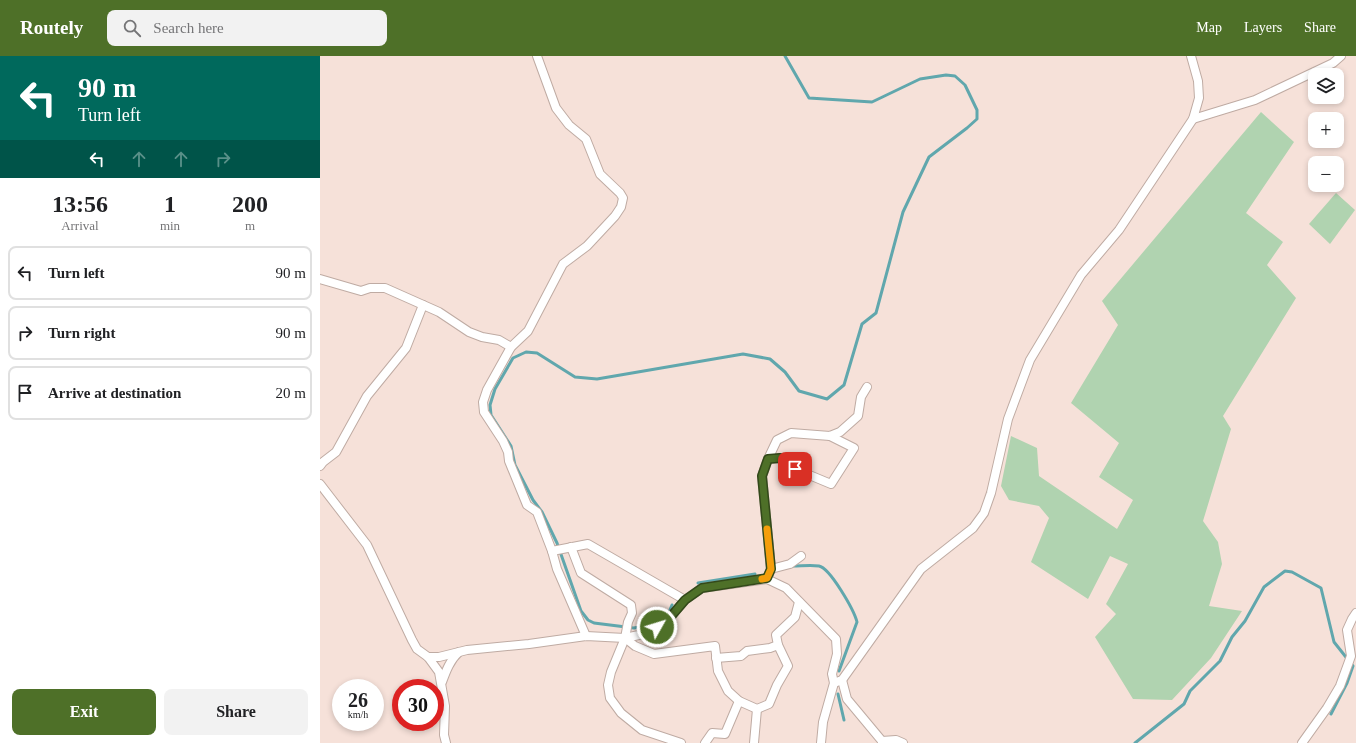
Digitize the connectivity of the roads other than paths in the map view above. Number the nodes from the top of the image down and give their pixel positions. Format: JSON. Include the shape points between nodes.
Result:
{"nodes":[{"id":1,"x":536,"y":56,"type":"edge"},
{"id":2,"x":1191,"y":56,"type":"edge"},
{"id":3,"x":1341,"y":56,"type":"edge"},
{"id":4,"x":1193,"y":119,"type":"junction"},
{"id":5,"x":320,"y":279,"type":"edge"},
{"id":6,"x":423,"y":305,"type":"junction"},
{"id":7,"x":511,"y":347,"type":"junction"},
{"id":8,"x":867,"y":386,"type":"dead end"},
{"id":9,"x":830,"y":436,"type":"junction"},
{"id":10,"x":768,"y":459,"type":"junction"},
{"id":11,"x":320,"y":466,"type":"edge"},
{"id":12,"x":320,"y":486,"type":"edge"},
{"id":13,"x":568,"y":548,"type":"junction"},
{"id":14,"x":554,"y":551,"type":"junction"},
{"id":15,"x":801,"y":556,"type":"dead end"},
{"id":16,"x":771,"y":569,"type":"junction"},
{"id":17,"x":767,"y":578,"type":"junction"},
{"id":18,"x":685,"y":600,"type":"junction"},
{"id":19,"x":799,"y":602,"type":"junction"},
{"id":20,"x":1356,"y":613,"type":"edge"},
{"id":21,"x":626,"y":635,"type":"junction"},
{"id":22,"x":586,"y":636,"type":"junction"},
{"id":23,"x":778,"y":645,"type":"junction"},
{"id":24,"x":461,"y":651,"type":"junction"},
{"id":25,"x":428,"y":657,"type":"junction"},
{"id":26,"x":716,"y":658,"type":"junction"},
{"id":27,"x":441,"y":679,"type":"edge"},
{"id":28,"x":443,"y":679,"type":"edge"},
{"id":29,"x":838,"y":681,"type":"junction"},
{"id":30,"x":444,"y":698,"type":"edge"},
{"id":31,"x":739,"y":701,"type":"junction"},
{"id":32,"x":757,"y":708,"type":"junction"},
{"id":33,"x":882,"y":742,"type":"edge"},
{"id":34,"x":446,"y":743,"type":"edge"},
{"id":35,"x":681,"y":743,"type":"edge"},
{"id":36,"x":705,"y":743,"type":"edge"},
{"id":37,"x":754,"y":743,"type":"edge"},
{"id":38,"x":821,"y":743,"type":"edge"},
{"id":39,"x":903,"y":743,"type":"edge"},
{"id":40,"x":1302,"y":743,"type":"edge"}],
"edges":[{"from":1,"to":7,"type":"street","via":[[556,108],[569,125],[586,138],[600,174],[622,198],[621,207],[615,216],[587,246],[562,264],[528,331]]},
{"from":2,"to":4,"type":"street","via":[[1198,81],[1199,98]]},
{"from":3,"to":4,"type":"street","via":[[1333,63],[1255,100]]},
{"from":4,"to":29,"type":"street","via":[[1118,230],[1081,275],[1030,360],[1008,419],[984,513],[973,528],[921,569]]},
{"from":5,"to":6,"type":"street","via":[[361,291],[385,288]]},
{"from":6,"to":7,"type":"street","via":[[439,312],[469,332],[499,340]]},
{"from":6,"to":11,"type":"street","via":[[406,348],[366,396],[336,452]]},
{"from":7,"to":14,"type":"street","via":[[487,390],[483,402],[484,412],[503,442],[508,452],[508,461],[527,505],[537,512]]},
{"from":8,"to":9,"type":"street","via":[[861,396],[858,416],[840,432]]},
{"from":9,"to":10,"type":"street","via":[[791,432],[777,440]]},
{"from":9,"to":10,"type":"street","via":[[854,448],[831,484],[795,469],[780,458]]},
{"from":10,"to":16,"type":"street","via":[[762,476]]},
{"from":12,"to":25,"type":"street","via":[[367,545],[412,640],[417,649]]},
{"from":13,"to":14,"type":"street"},
{"from":13,"to":18,"type":"street","via":[[588,544]]},
{"from":13,"to":21,"type":"street","via":[[581,573],[631,605],[632,613]]},
{"from":14,"to":22,"type":"street","via":[[557,569]]},
{"from":15,"to":16,"type":"street","via":[[790,564]]},
{"from":16,"to":17,"type":"street"},
{"from":17,"to":18,"type":"street","via":[[702,588]]},
{"from":17,"to":19,"type":"street","via":[[786,588]]},
{"from":18,"to":21,"type":"street","via":[[667,621],[648,633]]},
{"from":19,"to":23,"type":"street","via":[[794,617],[776,636]]},
{"from":19,"to":29,"type":"street","via":[[836,639],[837,654],[832,674]]},
{"from":20,"to":40,"type":"street","via":[[1347,630],[1350,656],[1340,686]]},
{"from":21,"to":22,"type":"street"},
{"from":21,"to":26,"type":"street","via":[[635,646],[654,654],[715,646]]},
{"from":21,"to":35,"type":"street","via":[[611,672],[608,685],[610,698],[622,713],[642,730]]},
{"from":22,"to":24,"type":"street"},
{"from":23,"to":26,"type":"street","via":[[747,651],[741,656]]},
{"from":23,"to":32,"type":"street","via":[[788,666],[769,704]]},
{"from":24,"to":25,"type":"street"},
{"from":24,"to":28,"type":"street","via":[[454,656]]},
{"from":25,"to":27,"type":"street"},
{"from":26,"to":31,"type":"street","via":[[718,671],[728,691]]},
{"from":29,"to":33,"type":"street","via":[[847,699]]},
{"from":29,"to":38,"type":"street","via":[[823,722]]},
{"from":30,"to":34,"type":"street"},
{"from":31,"to":32,"type":"street"},
{"from":31,"to":36,"type":"street","via":[[725,734],[712,734]]},
{"from":32,"to":37,"type":"street"},
{"from":33,"to":39,"type":"street","via":[[896,740]]}]}
